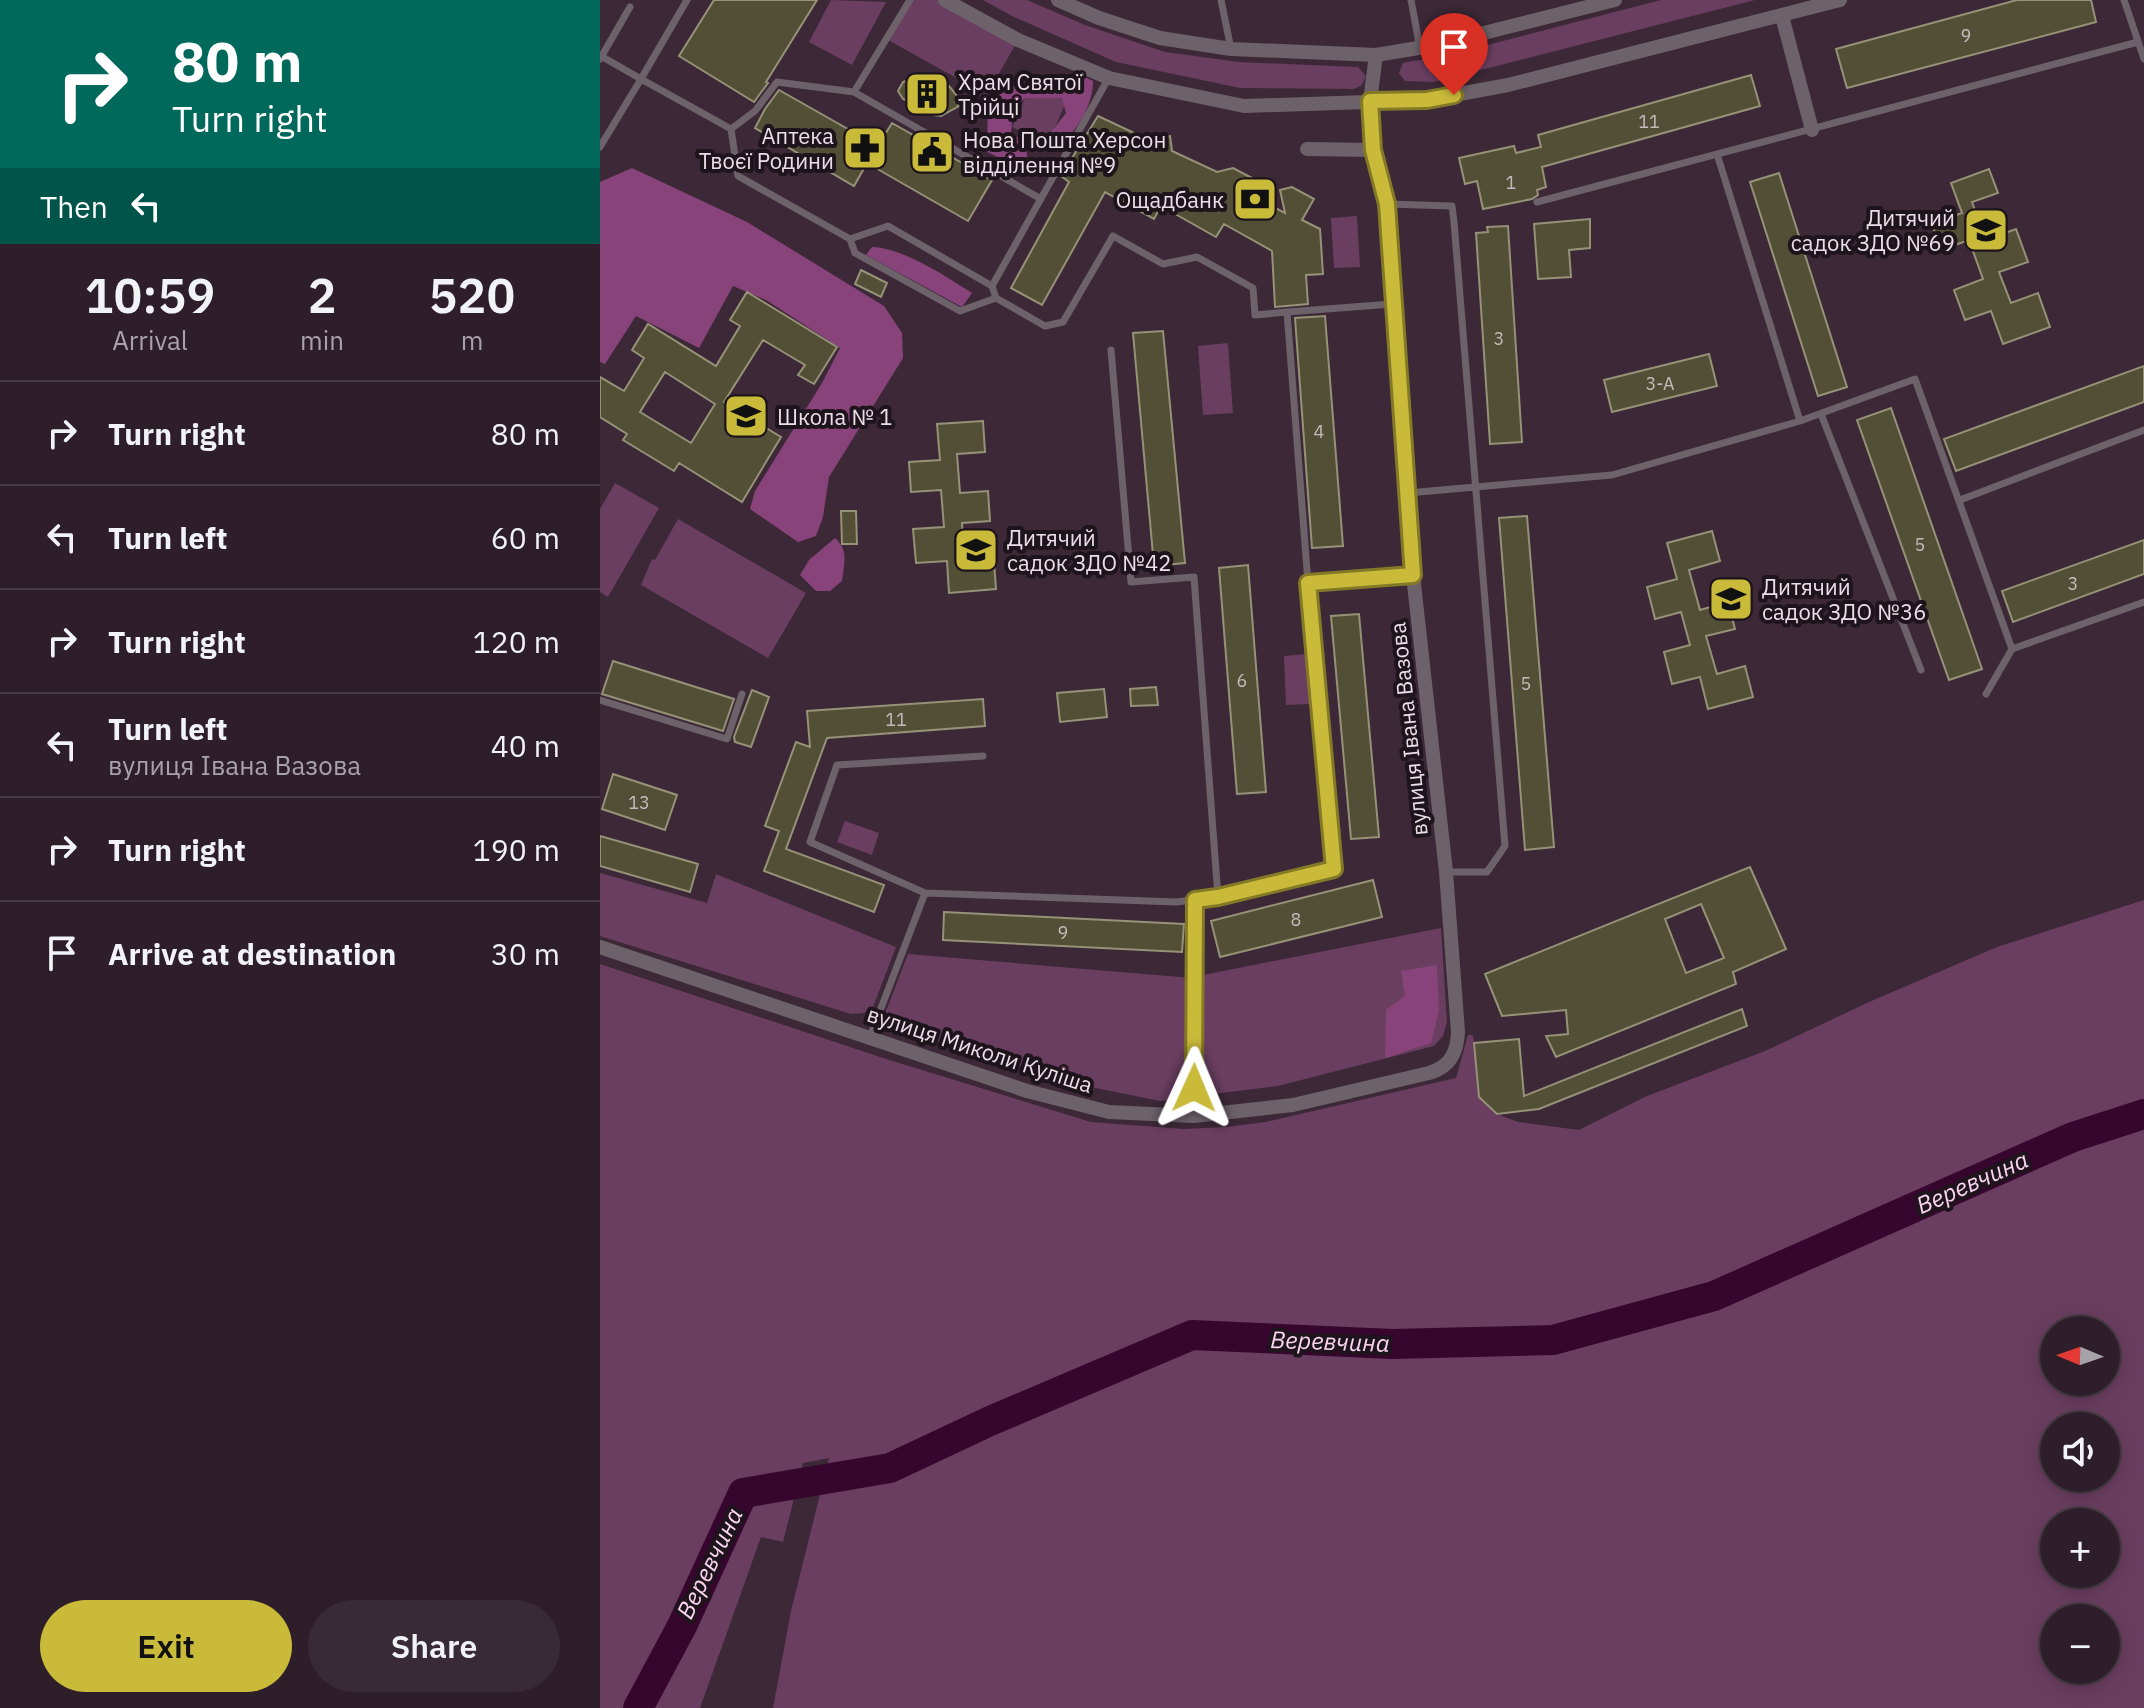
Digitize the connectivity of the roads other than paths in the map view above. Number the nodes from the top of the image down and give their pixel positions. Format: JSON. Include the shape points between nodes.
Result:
{"nodes":[{"id":1,"x":687,"y":0,"type":"edge"},
{"id":2,"x":910,"y":0,"type":"edge"},
{"id":3,"x":945,"y":0,"type":"edge"},
{"id":4,"x":1058,"y":0,"type":"edge"},
{"id":5,"x":1221,"y":0,"type":"edge"},
{"id":6,"x":1411,"y":0,"type":"edge"},
{"id":7,"x":1615,"y":0,"type":"edge"},
{"id":8,"x":1840,"y":0,"type":"edge"},
{"id":9,"x":2124,"y":0,"type":"edge"},
{"id":10,"x":630,"y":7,"type":"dead end"},
{"id":11,"x":1782,"y":16,"type":"junction"},
{"id":12,"x":2138,"y":42,"type":"junction"},
{"id":13,"x":1420,"y":48,"type":"junction"},
{"id":14,"x":1231,"y":49,"type":"junction"},
{"id":15,"x":1376,"y":55,"type":"junction"},
{"id":16,"x":601,"y":58,"type":"edge"},
{"id":17,"x":2144,"y":59,"type":"edge"},
{"id":18,"x":1109,"y":78,"type":"junction"},
{"id":19,"x":641,"y":79,"type":"junction"},
{"id":20,"x":854,"y":92,"type":"junction"},
{"id":21,"x":1370,"y":101,"type":"junction"},
{"id":22,"x":731,"y":129,"type":"junction"},
{"id":23,"x":1812,"y":130,"type":"junction"},
{"id":24,"x":600,"y":147,"type":"edge"},
{"id":25,"x":1307,"y":149,"type":"dead end"},
{"id":26,"x":1373,"y":150,"type":"junction"},
{"id":27,"x":1717,"y":154,"type":"junction"},
{"id":28,"x":1041,"y":199,"type":"junction"},
{"id":29,"x":1537,"y":202,"type":"dead end"},
{"id":30,"x":1387,"y":204,"type":"junction"},
{"id":31,"x":850,"y":239,"type":"junction"},
{"id":32,"x":992,"y":286,"type":"junction"},
{"id":33,"x":996,"y":298,"type":"junction"},
{"id":34,"x":1392,"y":304,"type":"junction"},
{"id":35,"x":1287,"y":312,"type":"junction"},
{"id":36,"x":1111,"y":350,"type":"dead end"},
{"id":37,"x":1821,"y":414,"type":"junction"},
{"id":38,"x":1800,"y":421,"type":"junction"},
{"id":39,"x":2144,"y":430,"type":"edge"},
{"id":40,"x":1476,"y":486,"type":"junction"},
{"id":41,"x":1406,"y":493,"type":"junction"},
{"id":42,"x":1960,"y":500,"type":"junction"},
{"id":43,"x":1413,"y":575,"type":"junction"},
{"id":44,"x":1308,"y":583,"type":"junction"},
{"id":45,"x":2144,"y":602,"type":"edge"},
{"id":46,"x":2012,"y":649,"type":"junction"},
{"id":47,"x":1921,"y":670,"type":"dead end"},
{"id":48,"x":742,"y":694,"type":"dead end"},
{"id":49,"x":1986,"y":694,"type":"dead end"},
{"id":50,"x":600,"y":700,"type":"edge"},
{"id":51,"x":983,"y":756,"type":"dead end"},
{"id":52,"x":1446,"y":872,"type":"junction"},
{"id":53,"x":925,"y":893,"type":"junction"},
{"id":54,"x":1218,"y":897,"type":"junction"},
{"id":55,"x":1195,"y":900,"type":"junction"},
{"id":56,"x":600,"y":947,"type":"edge"},
{"id":57,"x":870,"y":1037,"type":"junction"},
{"id":58,"x":1194,"y":1116,"type":"junction"}],
"edges":[{"from":1,"to":19,"type":"lane"},
{"from":2,"to":20,"type":"lane"},
{"from":3,"to":18,"type":"street","via":[[1018,40]]},
{"from":4,"to":14,"type":"street","via":[[1160,38]]},
{"from":5,"to":14,"type":"lane"},
{"from":6,"to":13,"type":"lane"},
{"from":7,"to":13,"type":"street"},
{"from":8,"to":11,"type":"street"},
{"from":9,"to":12,"type":"lane"},
{"from":10,"to":16,"type":"lane"},
{"from":11,"to":21,"type":"street","via":[[1508,85],[1427,100]]},
{"from":11,"to":23,"type":"street"},
{"from":12,"to":17,"type":"lane"},
{"from":12,"to":23,"type":"lane"},
{"from":13,"to":15,"type":"street"},
{"from":14,"to":15,"type":"street"},
{"from":15,"to":21,"type":"street","name":"вулиця Івана Вазова"},
{"from":16,"to":19,"type":"lane"},
{"from":18,"to":21,"type":"street","via":[[1244,106]]},
{"from":18,"to":28,"type":"lane"},
{"from":19,"to":22,"type":"lane"},
{"from":19,"to":24,"type":"lane"},
{"from":20,"to":22,"type":"lane","via":[[777,82],[755,111]]},
{"from":20,"to":28,"type":"lane"},
{"from":21,"to":26,"type":"street","name":"вулиця Івана Вазова"},
{"from":22,"to":31,"type":"lane","via":[[738,176]]},
{"from":23,"to":27,"type":"lane"},
{"from":25,"to":26,"type":"street"},
{"from":26,"to":30,"type":"street","name":"вулиця Івана Вазова"},
{"from":27,"to":29,"type":"lane"},
{"from":27,"to":38,"type":"lane"},
{"from":28,"to":32,"type":"lane"},
{"from":30,"to":34,"type":"street","name":"вулиця Івана Вазова"},
{"from":30,"to":40,"type":"lane","via":[[1452,206]]},
{"from":31,"to":32,"type":"lane","via":[[888,226]]},
{"from":31,"to":33,"type":"lane","via":[[855,253],[960,311]]},
{"from":32,"to":33,"type":"lane"},
{"from":33,"to":35,"type":"lane","via":[[1045,326],[1063,322],[1113,236],[1163,264],[1197,257],[1253,288],[1255,315]]},
{"from":34,"to":35,"type":"lane"},
{"from":34,"to":41,"type":"street","name":"вулиця Івана Вазова"},
{"from":35,"to":44,"type":"lane"},
{"from":36,"to":54,"type":"lane","via":[[1131,582],[1194,577]]},
{"from":37,"to":38,"type":"lane"},
{"from":37,"to":42,"type":"lane","via":[[1915,379]]},
{"from":37,"to":47,"type":"lane"},
{"from":38,"to":40,"type":"lane","via":[[1612,475]]},
{"from":39,"to":42,"type":"lane"},
{"from":40,"to":41,"type":"lane"},
{"from":40,"to":52,"type":"lane","via":[[1505,846],[1487,872]]},
{"from":41,"to":43,"type":"street","name":"вулиця Івана Вазова"},
{"from":42,"to":46,"type":"lane"},
{"from":43,"to":44,"type":"lane"},
{"from":43,"to":52,"type":"street","name":"вулиця Івана Вазова"},
{"from":44,"to":54,"type":"lane","via":[[1334,869]]},
{"from":45,"to":46,"type":"lane"},
{"from":46,"to":49,"type":"lane"},
{"from":48,"to":50,"type":"lane","via":[[727,739]]},
{"from":51,"to":53,"type":"lane","via":[[837,765],[810,842]]},
{"from":52,"to":58,"type":"street","name":"вулиця Миколи Куліша","via":[[1458,1032],[1447,1065],[1293,1105]]},
{"from":53,"to":55,"type":"lane"},
{"from":53,"to":57,"type":"lane"},
{"from":54,"to":55,"type":"lane"},
{"from":55,"to":58,"type":"lane"},
{"from":56,"to":57,"type":"street","name":"вулиця Миколи Куліша"},
{"from":57,"to":58,"type":"street","name":"вулиця Миколи Куліша","via":[[1027,1091],[1109,1112]]}]}
